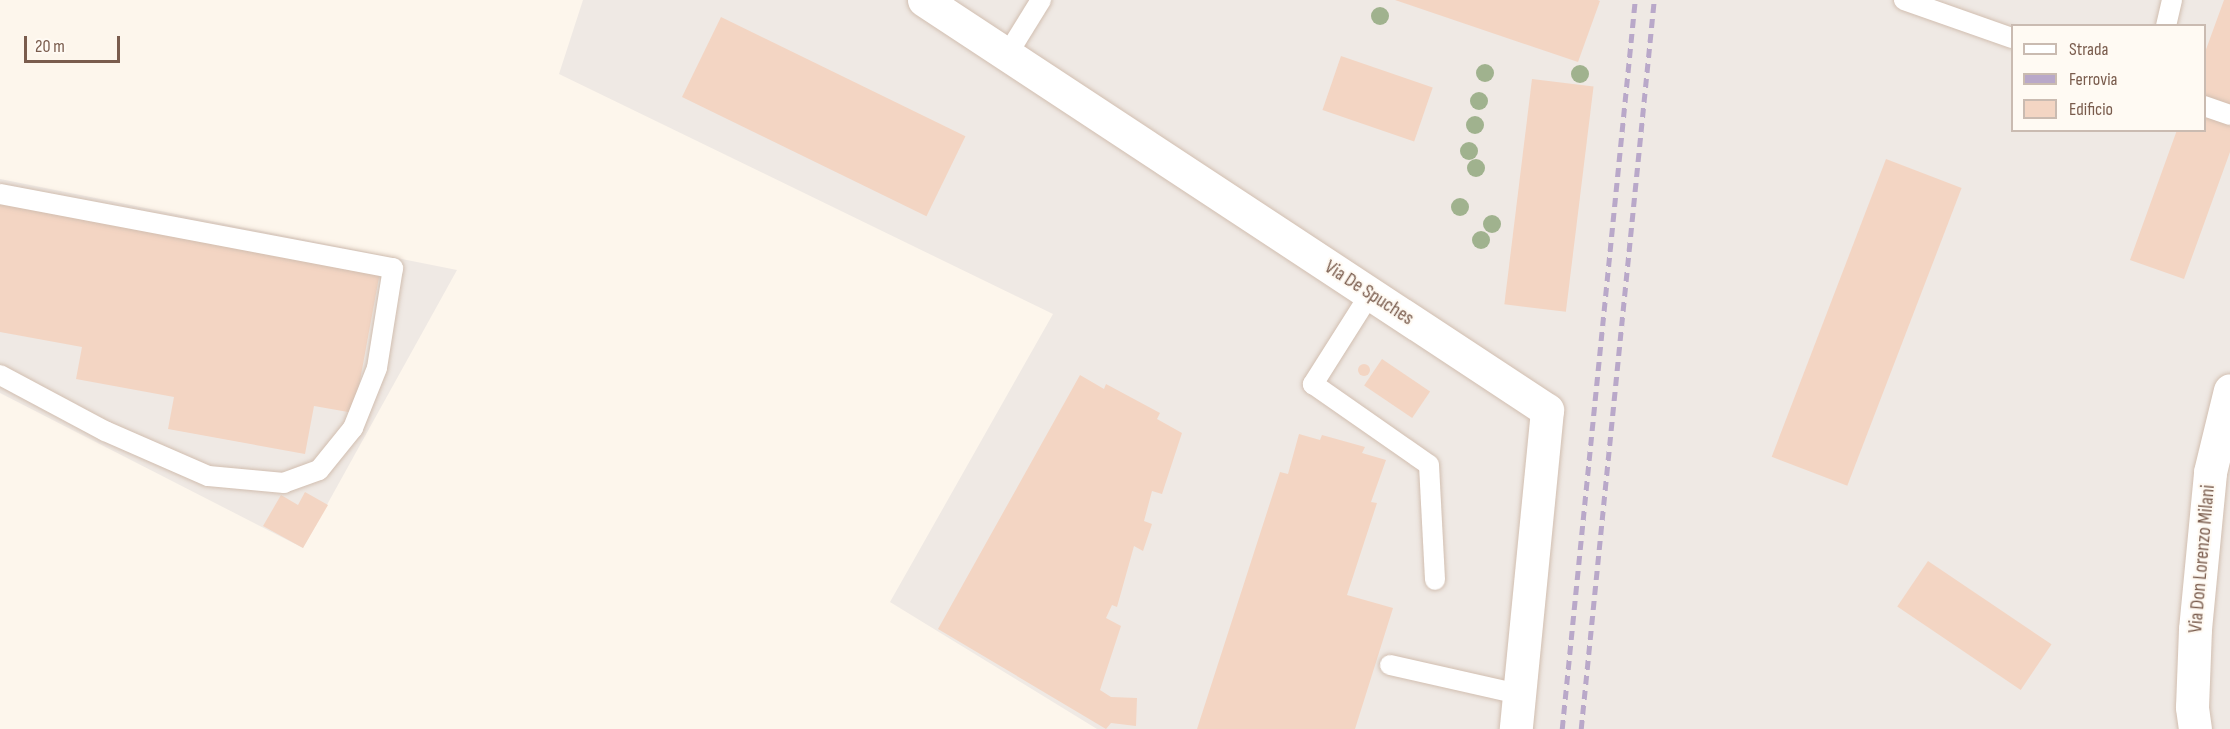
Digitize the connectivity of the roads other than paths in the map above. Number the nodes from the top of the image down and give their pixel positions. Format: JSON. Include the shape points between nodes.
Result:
{"nodes":[{"id":1,"x":924,"y":0,"type":"edge"},
{"id":2,"x":1041,"y":0,"type":"edge"},
{"id":3,"x":1904,"y":0,"type":"edge"},
{"id":4,"x":2172,"y":0,"type":"edge"},
{"id":5,"x":2166,"y":24,"type":"edge"},
{"id":6,"x":2011,"y":38,"type":"edge"},
{"id":7,"x":1007,"y":55,"type":"junction"},
{"id":8,"x":2206,"y":106,"type":"edge"},
{"id":9,"x":2230,"y":115,"type":"edge"},
{"id":10,"x":0,"y":194,"type":"edge"},
{"id":11,"x":1370,"y":294,"type":"junction"},
{"id":12,"x":0,"y":375,"type":"edge"},
{"id":13,"x":2230,"y":390,"type":"edge"},
{"id":14,"x":1435,"y":580,"type":"dead end"},
{"id":15,"x":1390,"y":665,"type":"dead end"},
{"id":16,"x":1519,"y":694,"type":"junction"},
{"id":17,"x":1516,"y":729,"type":"edge"},
{"id":18,"x":2195,"y":729,"type":"edge"}],
"edges":[{"from":1,"to":7,"type":"street","name":"Via De Spuches"},
{"from":2,"to":7,"type":"lane"},
{"from":3,"to":6,"type":"lane"},
{"from":4,"to":5,"type":"lane"},
{"from":7,"to":11,"type":"street","name":"Via De Spuches"},
{"from":8,"to":9,"type":"lane"},
{"from":10,"to":12,"type":"lane","via":[[393,268],[377,368],[353,428],[319,470],[284,483],[208,476],[105,431]]},
{"from":11,"to":14,"type":"lane","via":[[1313,384],[1429,465]]},
{"from":11,"to":16,"type":"street","name":"Via De Spuches","via":[[1547,410]]},
{"from":13,"to":18,"type":"street","name":"Via Don Lorenzo Milani","via":[[2210,472],[2196,629],[2192,707]]},
{"from":15,"to":16,"type":"lane"},
{"from":16,"to":17,"type":"street","name":"Via De Spuches"}]}
